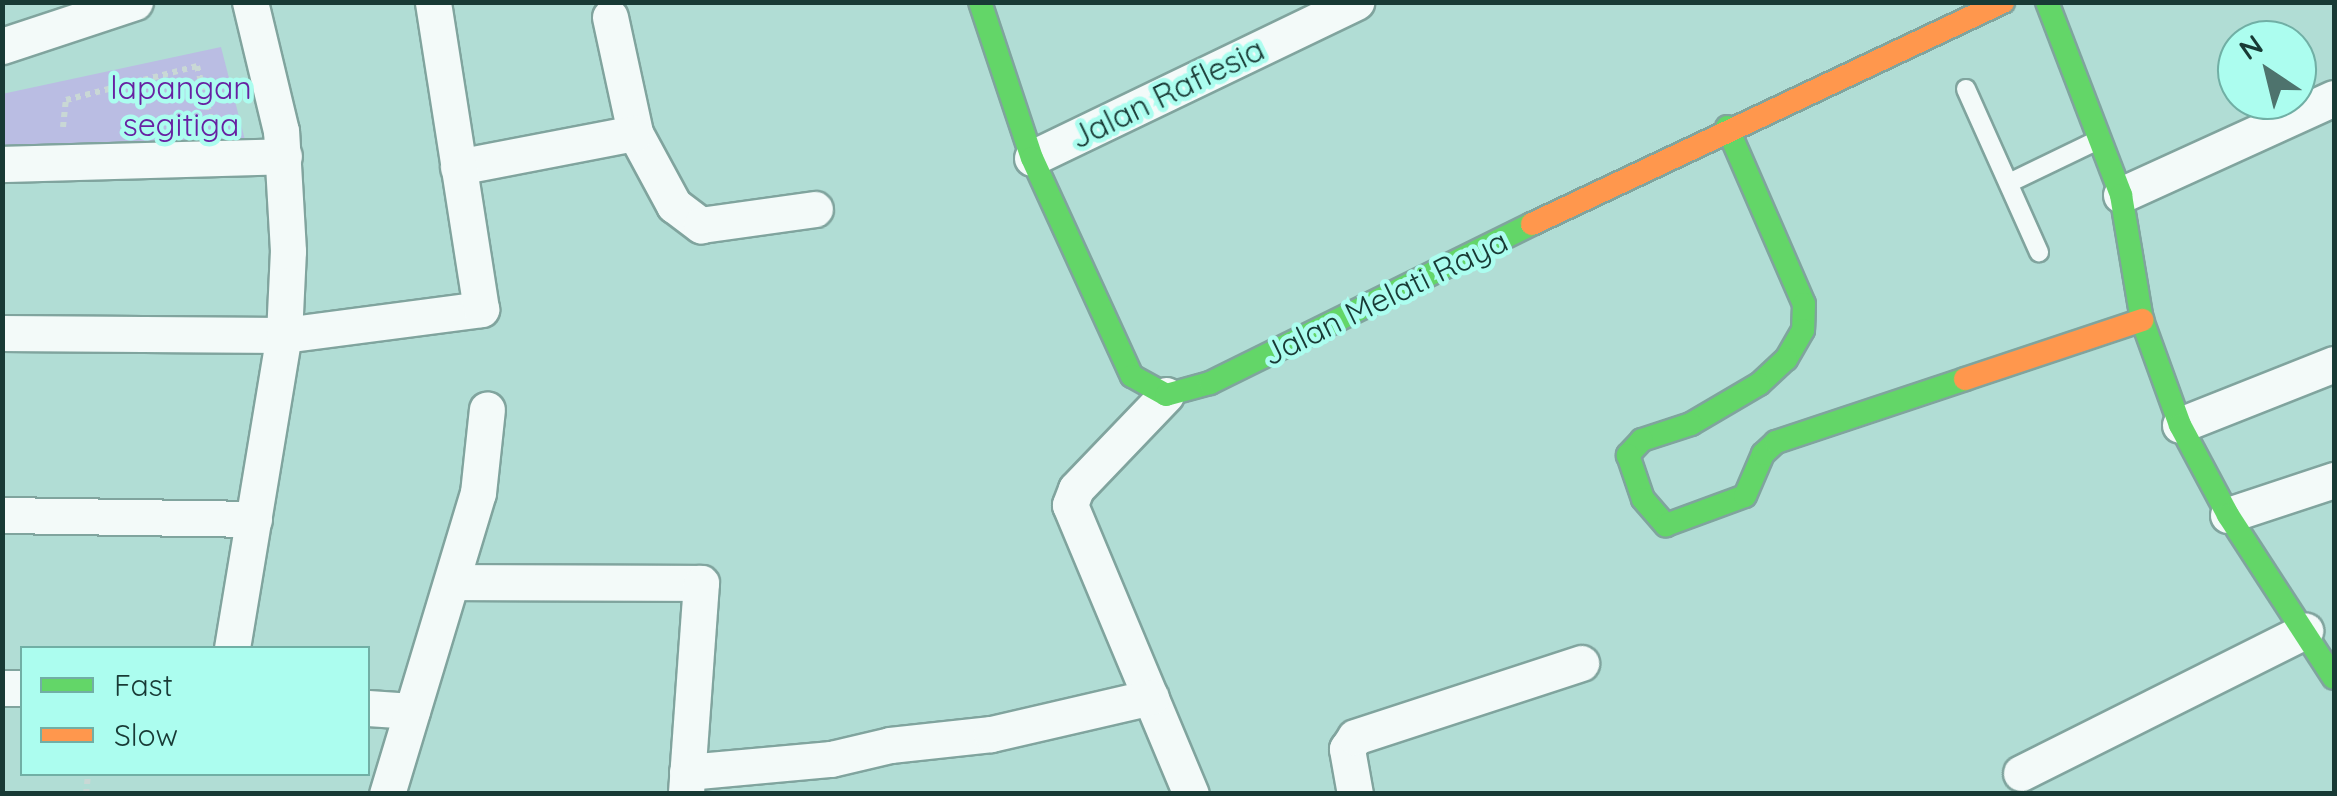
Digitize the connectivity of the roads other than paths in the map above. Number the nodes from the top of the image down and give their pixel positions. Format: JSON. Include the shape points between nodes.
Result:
{"nodes":[{"id":1,"x":134,"y":2,"type":"edge"},
{"id":2,"x":250,"y":2,"type":"edge"},
{"id":3,"x":433,"y":2,"type":"edge"},
{"id":4,"x":980,"y":2,"type":"edge"},
{"id":5,"x":1356,"y":2,"type":"edge"},
{"id":6,"x":2003,"y":2,"type":"edge"},
{"id":7,"x":2047,"y":2,"type":"edge"},
{"id":8,"x":610,"y":17,"type":"dead end"},
{"id":9,"x":2,"y":46,"type":"edge"},
{"id":10,"x":1966,"y":89,"type":"dead end"},
{"id":11,"x":2334,"y":98,"type":"edge"},
{"id":12,"x":1727,"y":128,"type":"junction"},
{"id":13,"x":635,"y":132,"type":"junction"},
{"id":14,"x":2102,"y":138,"type":"junction"},
{"id":15,"x":284,"y":156,"type":"junction"},
{"id":16,"x":1032,"y":158,"type":"junction"},
{"id":17,"x":2,"y":164,"type":"edge"},
{"id":18,"x":458,"y":168,"type":"junction"},
{"id":19,"x":2010,"y":182,"type":"junction"},
{"id":20,"x":2121,"y":195,"type":"junction"},
{"id":21,"x":815,"y":209,"type":"dead end"},
{"id":22,"x":2039,"y":252,"type":"dead end"},
{"id":23,"x":2142,"y":320,"type":"junction"},
{"id":24,"x":2,"y":333,"type":"edge"},
{"id":25,"x":284,"y":335,"type":"junction"},
{"id":26,"x":2334,"y":364,"type":"edge"},
{"id":27,"x":1166,"y":394,"type":"junction"},
{"id":28,"x":486,"y":409,"type":"dead end"},
{"id":29,"x":2180,"y":424,"type":"junction"},
{"id":30,"x":2334,"y":480,"type":"edge"},
{"id":31,"x":2,"y":514,"type":"edge"},
{"id":32,"x":2228,"y":516,"type":"junction"},
{"id":33,"x":254,"y":520,"type":"junction"},
{"id":34,"x":454,"y":582,"type":"junction"},
{"id":35,"x":2305,"y":632,"type":"junction"},
{"id":36,"x":232,"y":646,"type":"edge"},
{"id":37,"x":1581,"y":663,"type":"dead end"},
{"id":38,"x":2334,"y":678,"type":"edge"},
{"id":39,"x":1151,"y":698,"type":"junction"},
{"id":40,"x":370,"y":708,"type":"edge"},
{"id":41,"x":412,"y":711,"type":"junction"},
{"id":42,"x":2021,"y":773,"type":"dead end"},
{"id":43,"x":687,"y":783,"type":"edge"},
{"id":44,"x":387,"y":794,"type":"edge"},
{"id":45,"x":1191,"y":794,"type":"edge"},
{"id":46,"x":1356,"y":794,"type":"edge"}],
"edges":[{"from":1,"to":9,"type":"street"},
{"from":2,"to":15,"type":"street"},
{"from":3,"to":18,"type":"street"},
{"from":4,"to":16,"type":"street"},
{"from":5,"to":16,"type":"street","name":"Jalan Raflesia"},
{"from":6,"to":12,"type":"street","name":"Jalan Melati Raya"},
{"from":7,"to":14,"type":"street"},
{"from":8,"to":13,"type":"street"},
{"from":10,"to":19,"type":"lane"},
{"from":11,"to":20,"type":"street"},
{"from":12,"to":23,"type":"street","via":[[1804,304],[1802,330],[1786,359],[1760,384],[1632,450],[1628,465],[1642,500],[1666,524],[1721,508],[1754,488],[1762,454],[1776,442]]},
{"from":12,"to":27,"type":"street","name":"Jalan Melati Raya","via":[[1210,383]]},
{"from":13,"to":18,"type":"street"},
{"from":13,"to":21,"type":"street","via":[[674,205],[701,225]]},
{"from":14,"to":19,"type":"lane"},
{"from":14,"to":20,"type":"street"},
{"from":15,"to":17,"type":"street"},
{"from":15,"to":25,"type":"street"},
{"from":16,"to":27,"type":"street","via":[[1132,376]]},
{"from":18,"to":25,"type":"street","via":[[481,310]]},
{"from":19,"to":22,"type":"lane"},
{"from":20,"to":23,"type":"street"},
{"from":23,"to":29,"type":"street"},
{"from":24,"to":25,"type":"street"},
{"from":25,"to":33,"type":"street"},
{"from":26,"to":29,"type":"street"},
{"from":27,"to":39,"type":"street","via":[[1076,489],[1070,505]]},
{"from":28,"to":34,"type":"street","via":[[478,493]]},
{"from":29,"to":32,"type":"street"},
{"from":30,"to":32,"type":"street"},
{"from":31,"to":33,"type":"street"},
{"from":32,"to":35,"type":"street"},
{"from":33,"to":36,"type":"street"},
{"from":34,"to":41,"type":"street"},
{"from":34,"to":43,"type":"street","via":[[701,583]]},
{"from":35,"to":38,"type":"street"},
{"from":35,"to":42,"type":"street"},
{"from":37,"to":46,"type":"street","via":[[1355,737],[1347,749]]},
{"from":39,"to":43,"type":"street","via":[[990,734]]},
{"from":39,"to":45,"type":"street"},
{"from":40,"to":41,"type":"street"},
{"from":41,"to":44,"type":"street"}]}
